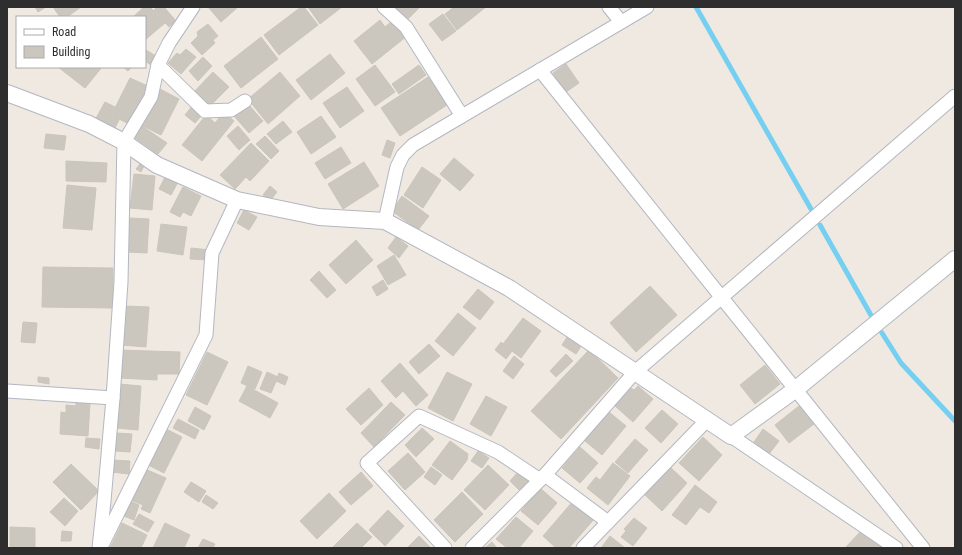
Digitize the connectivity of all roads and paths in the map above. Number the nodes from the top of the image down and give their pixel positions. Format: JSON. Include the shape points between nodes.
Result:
{"nodes":[{"id":1,"x":193,"y":7,"type":"edge"},
{"id":2,"x":384,"y":7,"type":"edge"},
{"id":3,"x":609,"y":7,"type":"edge"},
{"id":4,"x":646,"y":7,"type":"edge"},
{"id":5,"x":621,"y":22,"type":"junction"},
{"id":6,"x":158,"y":65,"type":"junction"},
{"id":7,"x":540,"y":70,"type":"junction"},
{"id":8,"x":7,"y":93,"type":"edge"},
{"id":9,"x":955,"y":96,"type":"edge"},
{"id":10,"x":245,"y":101,"type":"dead end"},
{"id":11,"x":462,"y":116,"type":"junction"},
{"id":12,"x":124,"y":142,"type":"junction"},
{"id":13,"x":237,"y":200,"type":"junction"},
{"id":14,"x":385,"y":221,"type":"junction"},
{"id":15,"x":955,"y":259,"type":"edge"},
{"id":16,"x":722,"y":298,"type":"junction"},
{"id":17,"x":635,"y":372,"type":"junction"},
{"id":18,"x":796,"y":389,"type":"junction"},
{"id":19,"x":7,"y":391,"type":"edge"},
{"id":20,"x":113,"y":398,"type":"junction"},
{"id":21,"x":707,"y":420,"type":"junction"},
{"id":22,"x":731,"y":436,"type":"junction"},
{"id":23,"x":543,"y":477,"type":"junction"},
{"id":24,"x":608,"y":522,"type":"junction"},
{"id":25,"x":100,"y":548,"type":"edge"},
{"id":26,"x":445,"y":548,"type":"edge"},
{"id":27,"x":472,"y":548,"type":"edge"},
{"id":28,"x":583,"y":548,"type":"edge"},
{"id":29,"x":896,"y":548,"type":"edge"},
{"id":30,"x":923,"y":548,"type":"edge"}],
"edges":[{"from":1,"to":6,"type":"street"},
{"from":2,"to":11,"type":"street","via":[[406,27]]},
{"from":3,"to":5,"type":"street"},
{"from":4,"to":5,"type":"street"},
{"from":5,"to":7,"type":"street"},
{"from":6,"to":10,"type":"street","via":[[205,111],[231,110]]},
{"from":6,"to":12,"type":"street","via":[[151,97]]},
{"from":7,"to":11,"type":"street"},
{"from":7,"to":16,"type":"street"},
{"from":8,"to":12,"type":"street","via":[[89,124]]},
{"from":9,"to":16,"type":"street"},
{"from":11,"to":14,"type":"street","via":[[414,145],[403,155],[397,167]]},
{"from":12,"to":13,"type":"street","via":[[157,165]]},
{"from":12,"to":20,"type":"street","via":[[121,282]]},
{"from":13,"to":14,"type":"street","via":[[319,217]]},
{"from":13,"to":25,"type":"street","via":[[212,253],[206,335]]},
{"from":14,"to":17,"type":"street","via":[[509,288]]},
{"from":15,"to":18,"type":"street"},
{"from":16,"to":17,"type":"street"},
{"from":16,"to":18,"type":"street"},
{"from":17,"to":21,"type":"street"},
{"from":17,"to":23,"type":"street"},
{"from":18,"to":22,"type":"street"},
{"from":18,"to":30,"type":"street"},
{"from":19,"to":20,"type":"street"},
{"from":20,"to":25,"type":"street"},
{"from":21,"to":22,"type":"street"},
{"from":21,"to":24,"type":"street"},
{"from":22,"to":29,"type":"street"},
{"from":23,"to":24,"type":"street"},
{"from":23,"to":26,"type":"street","via":[[498,452],[419,416],[368,463]]},
{"from":23,"to":27,"type":"street"},
{"from":24,"to":28,"type":"street"}]}
